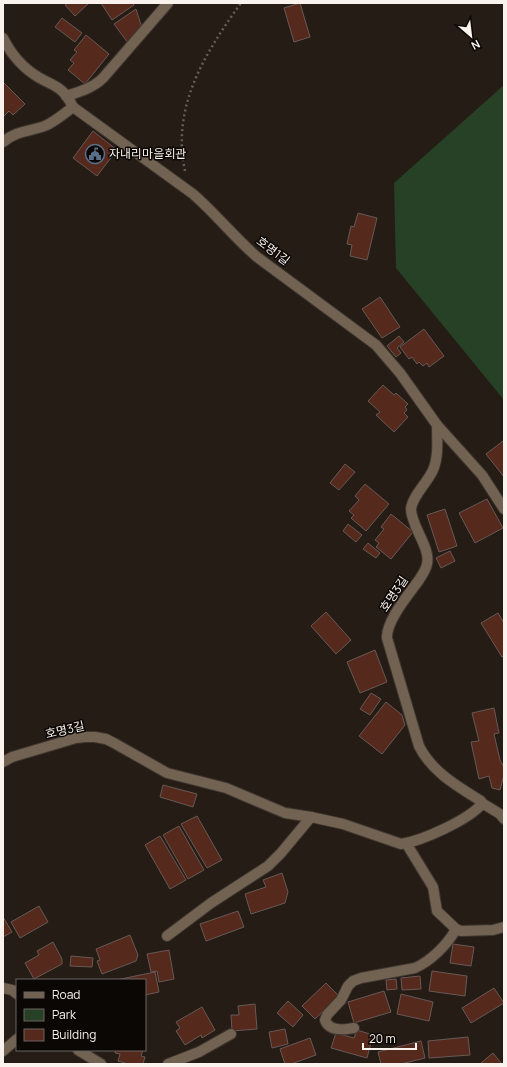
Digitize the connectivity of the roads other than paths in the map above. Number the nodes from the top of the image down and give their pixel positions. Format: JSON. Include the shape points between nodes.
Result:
{"nodes":[{"id":1,"x":168,"y":3,"type":"edge"},
{"id":2,"x":3,"y":38,"type":"edge"},
{"id":3,"x":66,"y":96,"type":"junction"},
{"id":4,"x":73,"y":106,"type":"junction"},
{"id":5,"x":3,"y":142,"type":"edge"},
{"id":6,"x":437,"y":424,"type":"junction"},
{"id":7,"x":504,"y":509,"type":"edge"},
{"id":8,"x":3,"y":762,"type":"edge"},
{"id":9,"x":482,"y":803,"type":"junction"},
{"id":10,"x":311,"y":817,"type":"junction"},
{"id":11,"x":504,"y":819,"type":"edge"},
{"id":12,"x":406,"y":843,"type":"junction"},
{"id":13,"x":504,"y":927,"type":"edge"},
{"id":14,"x":456,"y":929,"type":"junction"},
{"id":15,"x":167,"y":936,"type":"dead end"},
{"id":16,"x":3,"y":988,"type":"edge"},
{"id":17,"x":16,"y":993,"type":"edge"},
{"id":18,"x":354,"y":1028,"type":"dead end"},
{"id":19,"x":230,"y":1034,"type":"dead end"},
{"id":20,"x":16,"y":1040,"type":"edge"},
{"id":21,"x":3,"y":1051,"type":"edge"},
{"id":22,"x":80,"y":1051,"type":"edge"},
{"id":23,"x":101,"y":1064,"type":"edge"},
{"id":24,"x":168,"y":1064,"type":"edge"}],
"edges":[{"from":1,"to":3,"type":"street","via":[[103,78],[84,90]]},
{"from":2,"to":3,"type":"street","name":"호명1길","via":[[18,62],[59,88]]},
{"from":3,"to":4,"type":"street","name":"호명1길"},
{"from":4,"to":5,"type":"street","via":[[61,117],[46,125],[17,133]]},
{"from":4,"to":6,"type":"street","name":"호명1길","via":[[189,191],[205,204],[242,244],[376,345]]},
{"from":6,"to":7,"type":"street","name":"호명1길","via":[[482,475]]},
{"from":6,"to":9,"type":"street","name":"호명3길","via":[[437,453],[434,465],[411,510],[428,564],[391,620],[387,628],[387,638],[423,753],[446,778]]},
{"from":8,"to":10,"type":"street","name":"호명3길","via":[[76,738],[96,737],[114,743],[167,774],[226,788],[285,813]]},
{"from":9,"to":11,"type":"street","name":"호명3길"},
{"from":9,"to":12,"type":"street","name":"호명3길","via":[[462,819]]},
{"from":10,"to":12,"type":"street","name":"호명3길","via":[[343,824],[401,844]]},
{"from":10,"to":15,"type":"street","via":[[268,866],[211,902]]},
{"from":12,"to":14,"type":"street","via":[[433,887],[436,911]]},
{"from":13,"to":14,"type":"street","via":[[493,930]]},
{"from":14,"to":18,"type":"street","via":[[439,950],[420,966],[361,978],[348,986],[341,1000],[325,1018],[325,1022],[337,1029]]},
{"from":16,"to":17,"type":"street"},
{"from":19,"to":24,"type":"street","via":[[199,1052]]},
{"from":20,"to":21,"type":"street"},
{"from":22,"to":23,"type":"street"}]}
